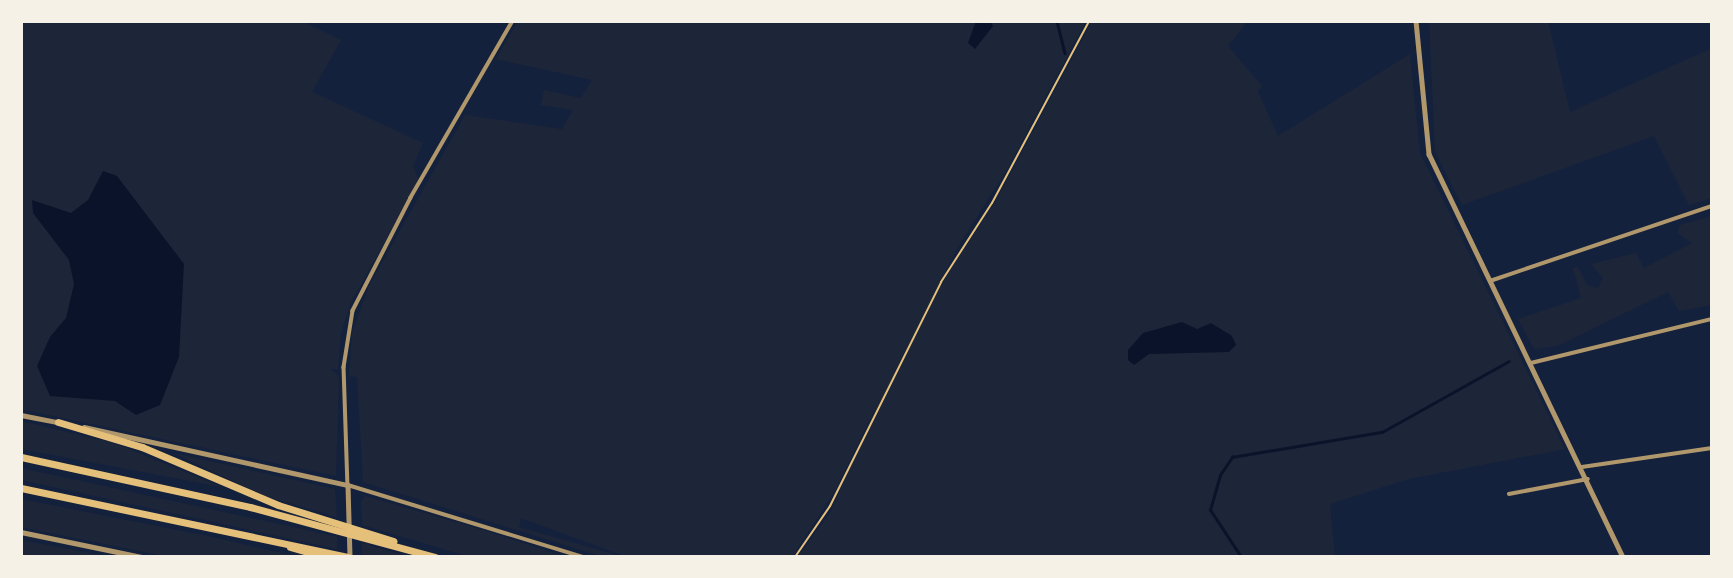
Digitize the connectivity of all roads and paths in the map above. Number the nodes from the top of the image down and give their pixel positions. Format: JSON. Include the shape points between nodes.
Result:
{"nodes":[{"id":1,"x":513,"y":21,"type":"edge"},
{"id":2,"x":1089,"y":21,"type":"edge"},
{"id":3,"x":1416,"y":21,"type":"edge"},
{"id":4,"x":1712,"y":206,"type":"edge"},
{"id":5,"x":1490,"y":281,"type":"junction"},
{"id":6,"x":1712,"y":319,"type":"edge"},
{"id":7,"x":1531,"y":363,"type":"junction"},
{"id":8,"x":21,"y":415,"type":"edge"},
{"id":9,"x":58,"y":422,"type":"junction"},
{"id":10,"x":1712,"y":448,"type":"edge"},
{"id":11,"x":21,"y":457,"type":"edge"},
{"id":12,"x":1582,"y":467,"type":"junction"},
{"id":13,"x":1588,"y":479,"type":"junction"},
{"id":14,"x":348,"y":485,"type":"junction"},
{"id":15,"x":21,"y":488,"type":"edge"},
{"id":16,"x":1509,"y":494,"type":"dead end"},
{"id":17,"x":21,"y":532,"type":"edge"},
{"id":18,"x":256,"y":536,"type":"junction"},
{"id":19,"x":433,"y":556,"type":"edge"},
{"id":20,"x":142,"y":557,"type":"edge"},
{"id":21,"x":324,"y":557,"type":"edge"},
{"id":22,"x":350,"y":557,"type":"edge"},
{"id":23,"x":583,"y":557,"type":"edge"},
{"id":24,"x":795,"y":557,"type":"edge"},
{"id":25,"x":1623,"y":557,"type":"edge"}],
"edges":[{"from":1,"to":14,"type":"street","via":[[411,198],[353,312],[344,367]]},
{"from":2,"to":24,"type":"path","via":[[992,203],[959,249],[830,506]]},
{"from":3,"to":5,"type":"street","via":[[1429,154]]},
{"from":4,"to":5,"type":"street"},
{"from":5,"to":7,"type":"street"},
{"from":6,"to":7,"type":"street"},
{"from":7,"to":12,"type":"street"},
{"from":8,"to":9,"type":"street"},
{"from":9,"to":14,"type":"street"},
{"from":9,"to":19,"type":"highway","via":[[131,444],[266,501]]},
{"from":10,"to":12,"type":"street"},
{"from":11,"to":19,"type":"highway","via":[[198,495]]},
{"from":12,"to":13,"type":"street"},
{"from":13,"to":16,"type":"street"},
{"from":13,"to":25,"type":"street"},
{"from":14,"to":22,"type":"street"},
{"from":14,"to":23,"type":"street"},
{"from":15,"to":18,"type":"highway"},
{"from":17,"to":20,"type":"street"},
{"from":18,"to":21,"type":"highway"},
{"from":18,"to":22,"type":"highway"}]}
